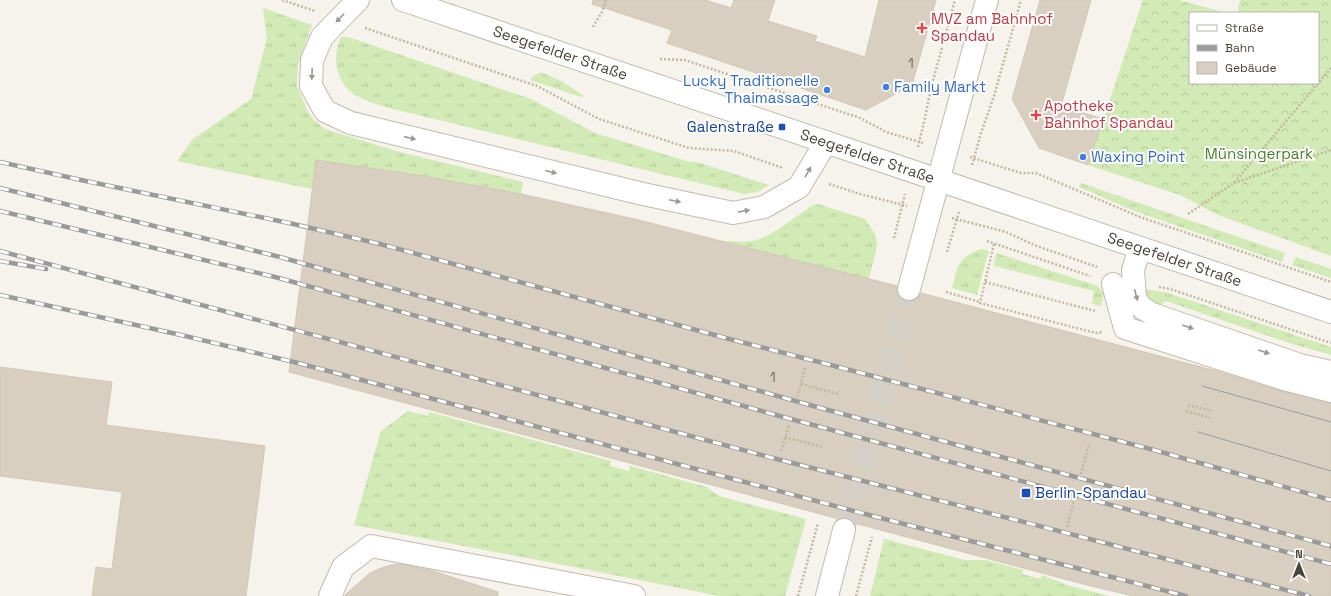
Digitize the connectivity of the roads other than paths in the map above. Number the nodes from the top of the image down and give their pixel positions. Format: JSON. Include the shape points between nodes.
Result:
{"nodes":[{"id":1,"x":358,"y":0,"type":"edge"},
{"id":2,"x":403,"y":0,"type":"edge"},
{"id":3,"x":987,"y":0,"type":"edge"},
{"id":4,"x":826,"y":142,"type":"junction"},
{"id":5,"x":938,"y":179,"type":"junction"},
{"id":6,"x":1140,"y":248,"type":"junction"},
{"id":7,"x":1113,"y":284,"type":"road end"},
{"id":8,"x":909,"y":289,"type":"tunnel mouth"},
{"id":9,"x":1331,"y":312,"type":"edge"},
{"id":10,"x":1331,"y":372,"type":"edge"},
{"id":11,"x":1331,"y":391,"type":"edge"},
{"id":12,"x":844,"y":530,"type":"tunnel mouth"},
{"id":13,"x":330,"y":596,"type":"edge"},
{"id":14,"x":634,"y":596,"type":"edge"},
{"id":15,"x":827,"y":596,"type":"edge"}],
"edges":[{"from":1,"to":4,"type":"street","one_way":true,"via":[[322,37],[312,60],[311,86],[324,111],[352,123],[643,194],[733,213],[764,207],[799,188]]},
{"from":2,"to":4,"type":"street","name":"Seegefelder Straße"},
{"from":3,"to":5,"type":"street"},
{"from":4,"to":5,"type":"street","name":"Seegefelder Straße"},
{"from":5,"to":6,"type":"street","name":"Seegefelder Straße"},
{"from":5,"to":8,"type":"street"},
{"from":6,"to":9,"type":"street","name":"Seegefelder Straße"},
{"from":6,"to":10,"type":"street","one_way":true,"via":[[1133,270],[1135,298],[1141,307],[1152,314],[1300,365]]},
{"from":7,"to":11,"type":"street","via":[[1123,323],[1284,379]]},
{"from":12,"to":15,"type":"street"},
{"from":13,"to":14,"type":"street","via":[[343,567],[371,546]]}]}
